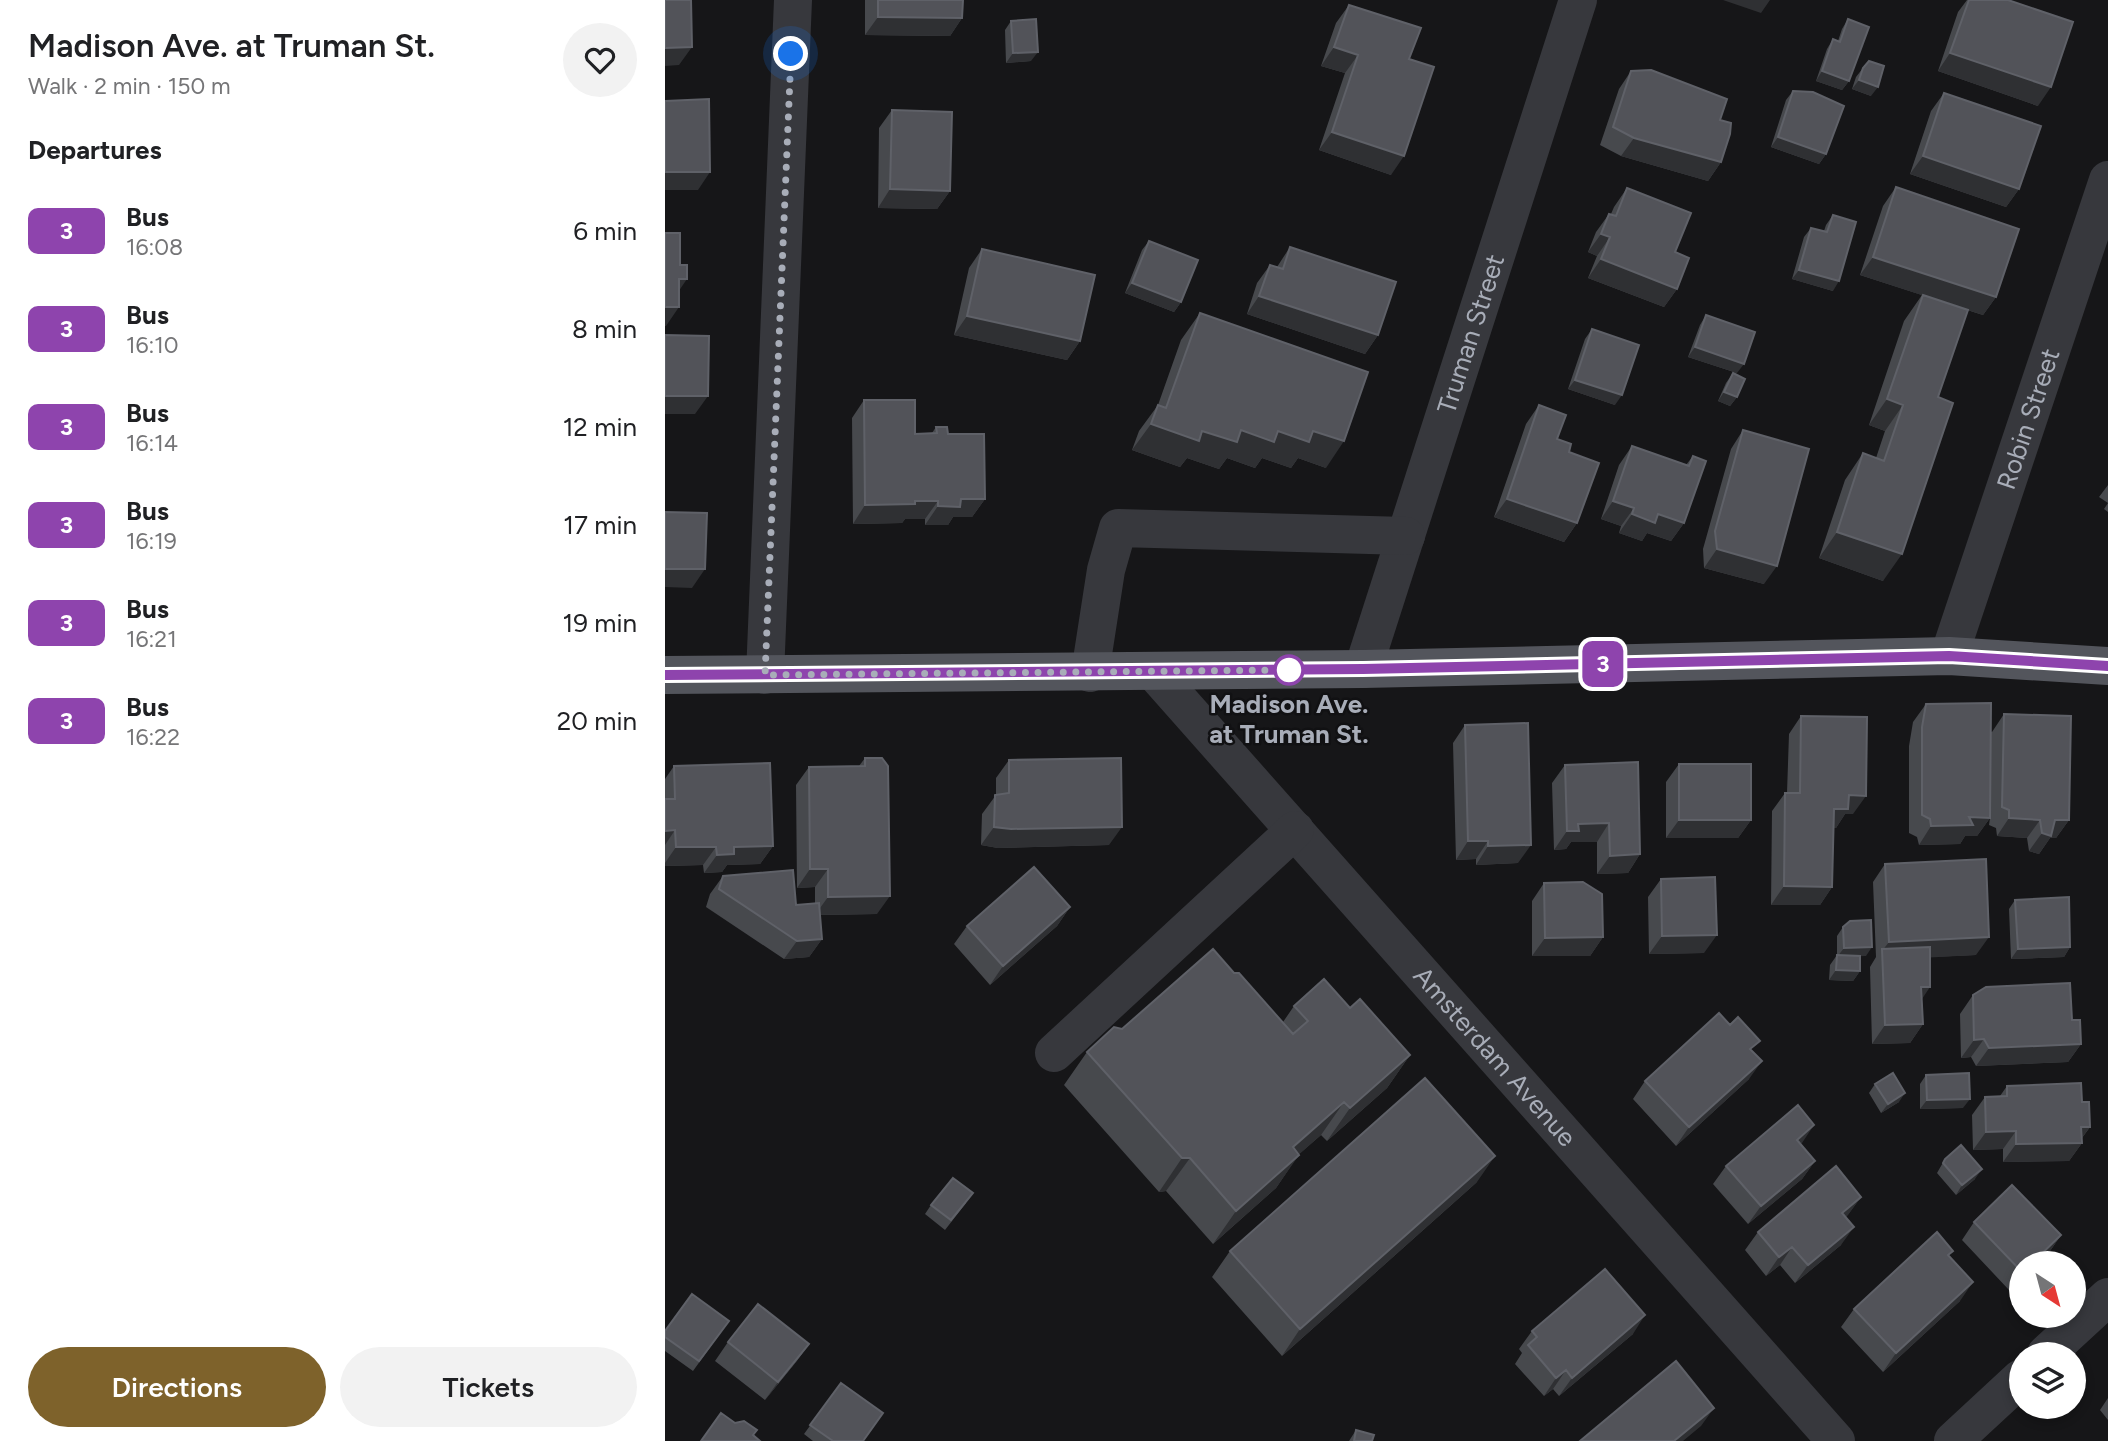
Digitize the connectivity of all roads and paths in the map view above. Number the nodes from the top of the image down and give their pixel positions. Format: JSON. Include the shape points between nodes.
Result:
{"nodes":[{"id":1,"x":793,"y":0,"type":"edge"},
{"id":2,"x":1578,"y":0,"type":"edge"},
{"id":3,"x":2108,"y":180,"type":"edge"},
{"id":4,"x":1406,"y":536,"type":"junction"},
{"id":5,"x":1949,"y":656,"type":"junction"},
{"id":6,"x":2108,"y":666,"type":"edge"},
{"id":7,"x":1363,"y":669,"type":"junction"},
{"id":8,"x":1154,"y":672,"type":"junction"},
{"id":9,"x":1090,"y":673,"type":"junction"},
{"id":10,"x":765,"y":675,"type":"junction"},
{"id":11,"x":665,"y":676,"type":"edge"},
{"id":12,"x":1295,"y":830,"type":"junction"},
{"id":13,"x":1054,"y":1054,"type":"dead end"},
{"id":14,"x":2108,"y":1297,"type":"edge"},
{"id":15,"x":2059,"y":1342,"type":"edge"},
{"id":16,"x":2009,"y":1389,"type":"edge"},
{"id":17,"x":1836,"y":1441,"type":"edge"},
{"id":18,"x":1953,"y":1441,"type":"edge"}],
"edges":[{"from":1,"to":10,"type":"street"},
{"from":2,"to":4,"type":"street","name":"Truman Street"},
{"from":3,"to":5,"type":"street","name":"Robin Street"},
{"from":4,"to":7,"type":"street","name":"Truman Street"},
{"from":4,"to":9,"type":"street","via":[[1118,528],[1106,570]]},
{"from":5,"to":6,"type":"main road"},
{"from":5,"to":7,"type":"main road"},
{"from":7,"to":8,"type":"main road"},
{"from":8,"to":9,"type":"main road"},
{"from":8,"to":12,"type":"street","name":"Amsterdam Avenue"},
{"from":9,"to":10,"type":"main road"},
{"from":10,"to":11,"type":"main road"},
{"from":12,"to":13,"type":"street"},
{"from":12,"to":17,"type":"street","name":"Amsterdam Avenue"},
{"from":14,"to":15,"type":"street"},
{"from":16,"to":18,"type":"street"}]}
